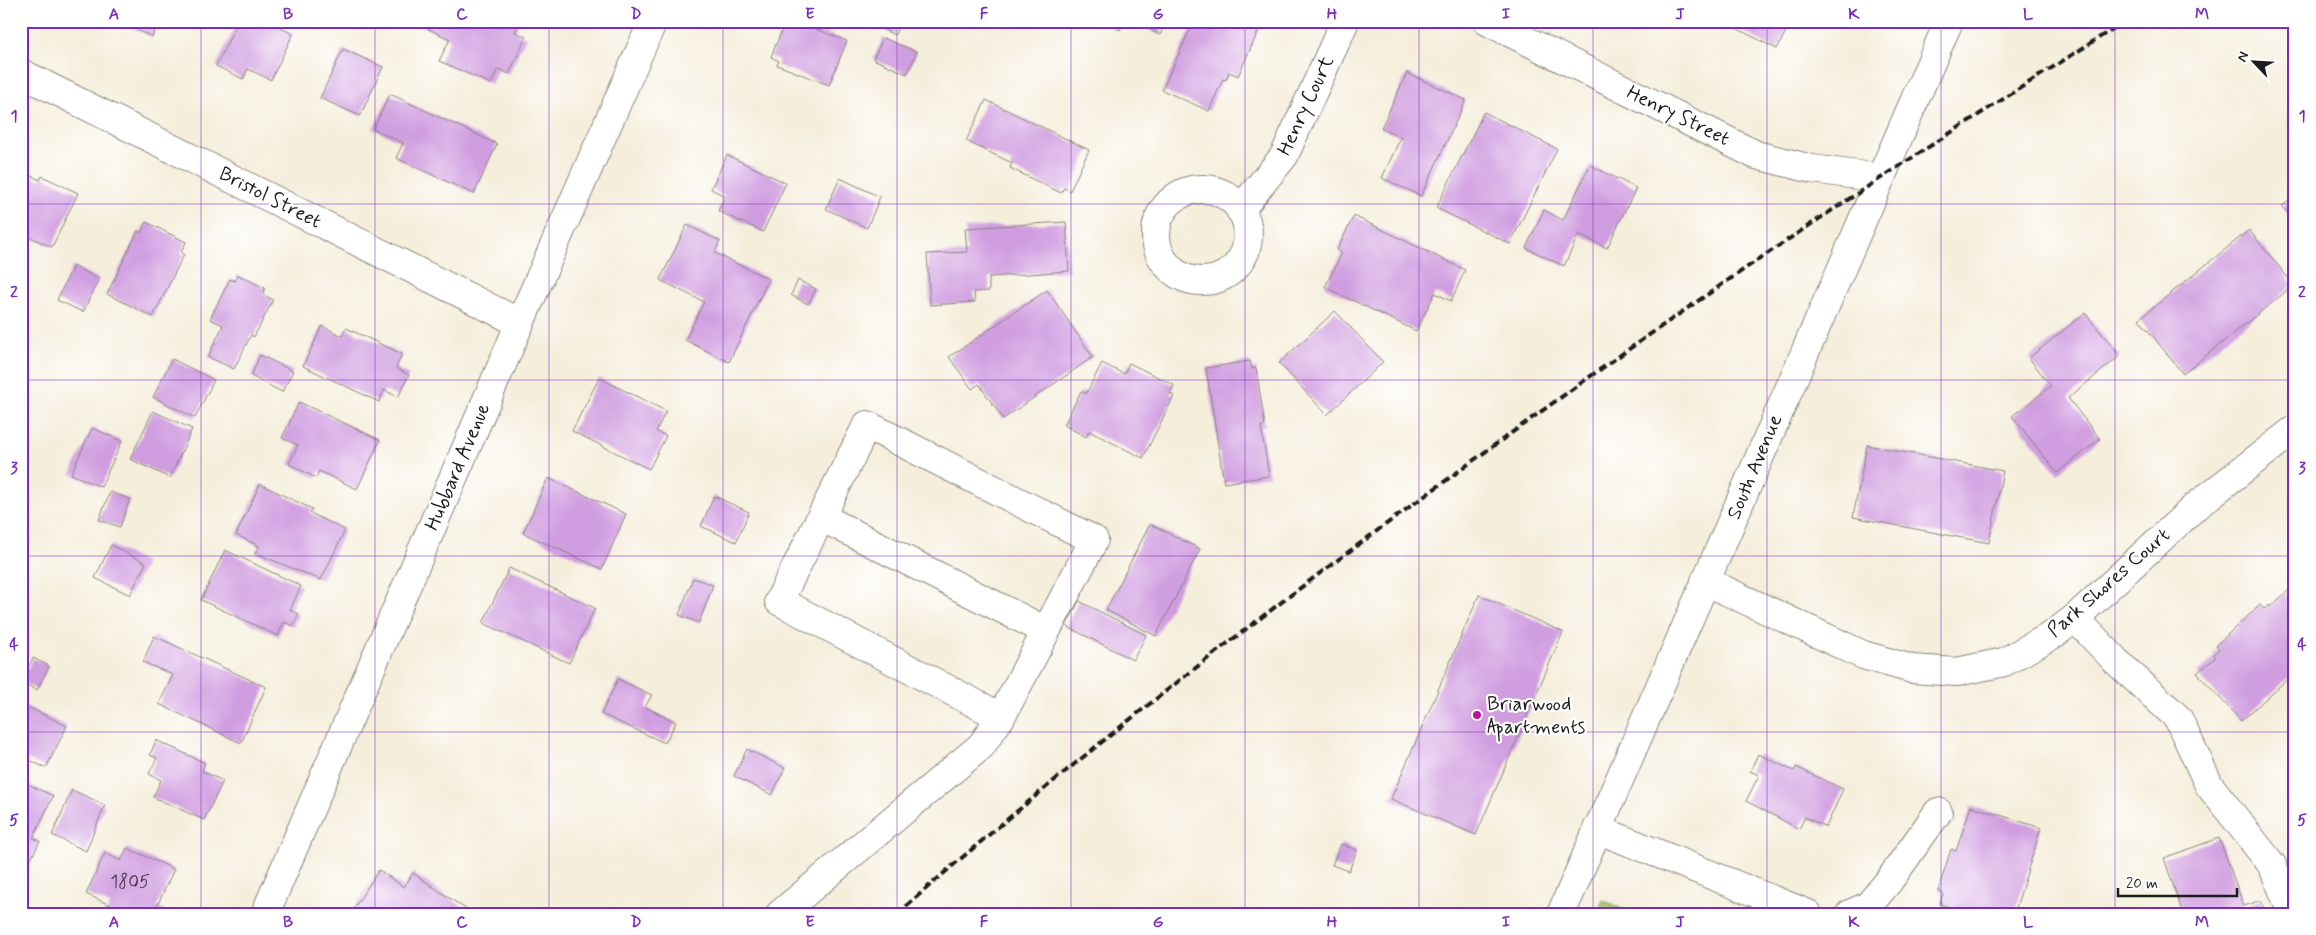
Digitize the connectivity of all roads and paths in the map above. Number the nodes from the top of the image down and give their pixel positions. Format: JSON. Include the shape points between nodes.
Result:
{"nodes":[{"id":1,"x":653,"y":21,"type":"edge"},
{"id":2,"x":1345,"y":21,"type":"edge"},
{"id":3,"x":1487,"y":21,"type":"edge"},
{"id":4,"x":1949,"y":21,"type":"edge"},
{"id":5,"x":21,"y":73,"type":"edge"},
{"id":6,"x":1880,"y":178,"type":"junction"},
{"id":7,"x":1240,"y":210,"type":"dead end"},
{"id":8,"x":520,"y":323,"type":"junction"},
{"id":9,"x":2295,"y":428,"type":"edge"},
{"id":10,"x":821,"y":517,"type":"junction"},
{"id":11,"x":1705,"y":581,"type":"junction"},
{"id":12,"x":2075,"y":618,"type":"junction"},
{"id":13,"x":1046,"y":631,"type":"junction"},
{"id":14,"x":1001,"y":717,"type":"junction"},
{"id":15,"x":1938,"y":812,"type":"dead end"},
{"id":16,"x":1598,"y":829,"type":"junction"},
{"id":17,"x":1865,"y":911,"type":"edge"},
{"id":18,"x":265,"y":914,"type":"edge"},
{"id":19,"x":780,"y":914,"type":"edge"},
{"id":20,"x":1561,"y":914,"type":"edge"},
{"id":21,"x":1808,"y":914,"type":"edge"},
{"id":22,"x":2293,"y":914,"type":"edge"}],
"edges":[{"from":1,"to":8,"type":"street","name":"Hubbard Avenue"},
{"from":2,"to":7,"type":"street","name":"Henry Court","via":[[1284,156]]},
{"from":3,"to":6,"type":"street","name":"Henry Street","via":[[1756,155],[1812,169]]},
{"from":4,"to":6,"type":"street","name":"South Avenue"},
{"from":5,"to":8,"type":"street","name":"Bristol Street"},
{"from":6,"to":11,"type":"street","name":"South Avenue"},
{"from":8,"to":18,"type":"street","name":"Hubbard Avenue"},
{"from":9,"to":12,"type":"street","name":"Park Shores Court","via":[[2196,506]]},
{"from":10,"to":13,"type":"street"},
{"from":10,"to":13,"type":"street","via":[[866,425],[1094,540]]},
{"from":10,"to":14,"type":"street","via":[[779,601]]},
{"from":11,"to":12,"type":"street","name":"Park Shores Court","via":[[1863,655],[1912,669],[1957,672],[2004,662],[2054,634]]},
{"from":11,"to":16,"type":"street","name":"South Avenue"},
{"from":12,"to":22,"type":"street","via":[[2178,718],[2210,785],[2272,865]]},
{"from":13,"to":14,"type":"street"},
{"from":14,"to":19,"type":"street","via":[[981,746]]},
{"from":15,"to":17,"type":"street"},
{"from":16,"to":20,"type":"street","name":"South Avenue"},
{"from":16,"to":21,"type":"street"}]}
